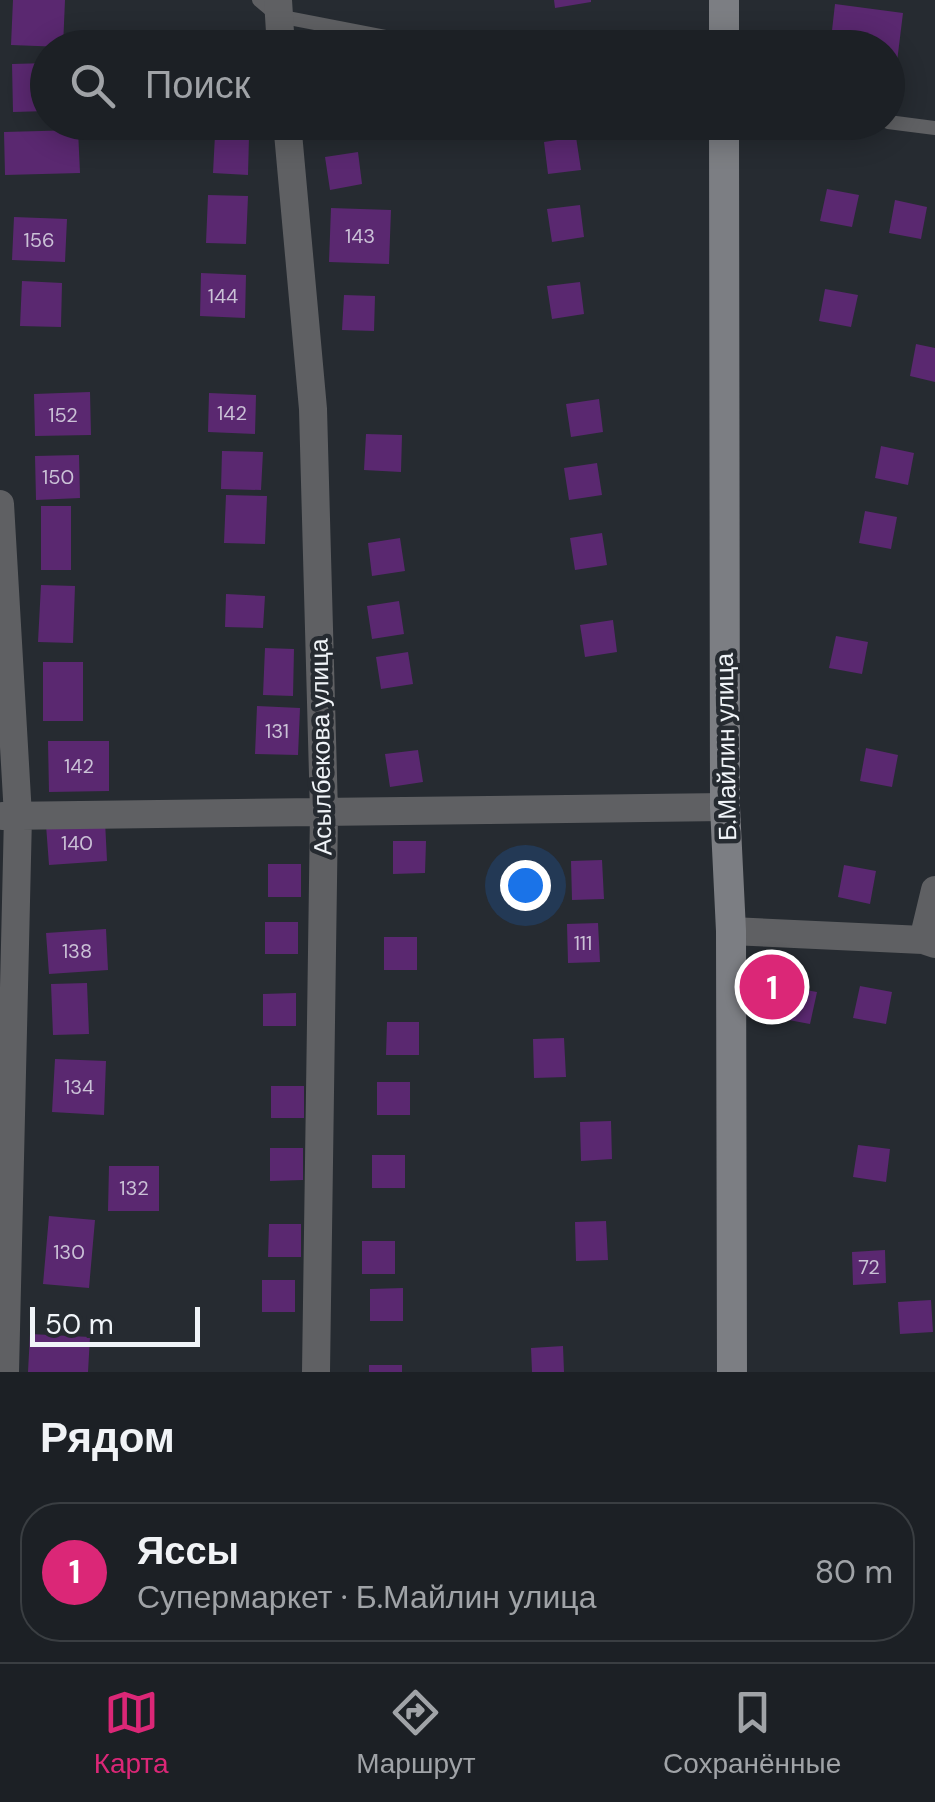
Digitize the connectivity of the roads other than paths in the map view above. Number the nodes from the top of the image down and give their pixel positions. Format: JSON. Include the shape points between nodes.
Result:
{"nodes":[{"id":1,"x":724,"y":0,"type":"edge"},
{"id":2,"x":272,"y":5,"type":"edge"},
{"id":3,"x":277,"y":30,"type":"edge"},
{"id":4,"x":371,"y":30,"type":"edge"},
{"id":5,"x":724,"y":30,"type":"edge"},
{"id":6,"x":905,"y":124,"type":"edge"},
{"id":7,"x":935,"y":128,"type":"edge"},
{"id":8,"x":289,"y":140,"type":"edge"},
{"id":9,"x":724,"y":140,"type":"edge"},
{"id":10,"x":0,"y":504,"type":"edge"},
{"id":11,"x":725,"y":807,"type":"junction"},
{"id":12,"x":324,"y":812,"type":"junction"},
{"id":13,"x":9,"y":816,"type":"edge"},
{"id":14,"x":935,"y":890,"type":"edge"},
{"id":15,"x":731,"y":931,"type":"junction"},
{"id":16,"x":929,"y":942,"type":"edge"},
{"id":17,"x":4,"y":1372,"type":"edge"},
{"id":18,"x":316,"y":1372,"type":"edge"},
{"id":19,"x":732,"y":1372,"type":"edge"}],
"edges":[{"from":1,"to":5,"type":"street"},
{"from":2,"to":3,"type":"street"},
{"from":2,"to":4,"type":"lane"},
{"from":6,"to":7,"type":"lane"},
{"from":8,"to":12,"type":"street","name":"Асылбекова улица","via":[[313,409]]},
{"from":9,"to":11,"type":"street","name":"Б.Майлин улица"},
{"from":10,"to":13,"type":"street"},
{"from":11,"to":12,"type":"street"},
{"from":11,"to":15,"type":"street","name":"Б.Майлин улица"},
{"from":12,"to":13,"type":"street"},
{"from":12,"to":18,"type":"street","name":"Асылбекова улица"},
{"from":13,"to":17,"type":"street"},
{"from":14,"to":16,"type":"street"},
{"from":15,"to":16,"type":"street"},
{"from":15,"to":19,"type":"street","name":"Б.Майлин улица"}]}
